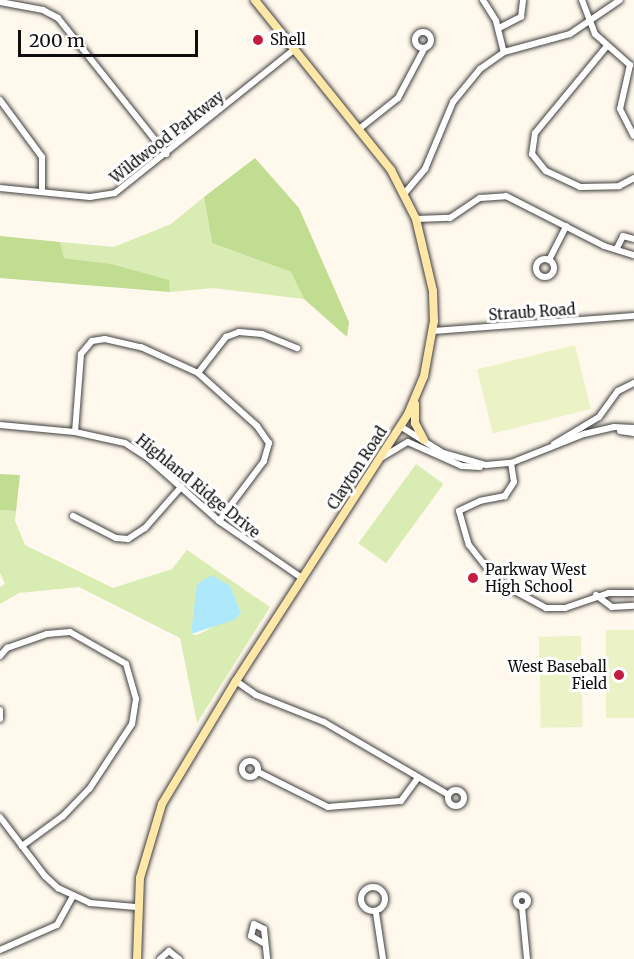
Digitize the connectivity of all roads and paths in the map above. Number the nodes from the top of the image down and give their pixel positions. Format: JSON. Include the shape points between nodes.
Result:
{"nodes":[{"id":1,"x":255,"y":0,"type":"edge"},
{"id":2,"x":523,"y":0,"type":"edge"},
{"id":3,"x":582,"y":0,"type":"edge"},
{"id":4,"x":620,"y":0,"type":"edge"},
{"id":5,"x":486,"y":1,"type":"edge"},
{"id":6,"x":0,"y":2,"type":"edge"},
{"id":7,"x":590,"y":20,"type":"junction"},
{"id":8,"x":499,"y":28,"type":"junction"},
{"id":9,"x":607,"y":46,"type":"junction"},
{"id":10,"x":295,"y":49,"type":"junction"},
{"id":11,"x":424,"y":49,"type":"dead end"},
{"id":12,"x":504,"y":52,"type":"junction"},
{"id":13,"x":0,"y":100,"type":"edge"},
{"id":14,"x":359,"y":129,"type":"junction"},
{"id":15,"x":634,"y":136,"type":"edge"},
{"id":16,"x":166,"y":154,"type":"junction"},
{"id":17,"x":634,"y":178,"type":"edge"},
{"id":18,"x":0,"y":188,"type":"edge"},
{"id":19,"x":42,"y":192,"type":"junction"},
{"id":20,"x":404,"y":194,"type":"junction"},
{"id":21,"x":416,"y":219,"type":"junction"},
{"id":22,"x":566,"y":226,"type":"junction"},
{"id":23,"x":634,"y":239,"type":"edge"},
{"id":24,"x":617,"y":248,"type":"junction"},
{"id":25,"x":634,"y":255,"type":"edge"},
{"id":26,"x":549,"y":260,"type":"dead end"},
{"id":27,"x":634,"y":316,"type":"edge"},
{"id":28,"x":433,"y":331,"type":"junction"},
{"id":29,"x":297,"y":348,"type":"dead end"},
{"id":30,"x":198,"y":373,"type":"junction"},
{"id":31,"x":634,"y":383,"type":"edge"},
{"id":32,"x":416,"y":398,"type":"junction"},
{"id":33,"x":0,"y":425,"type":"edge"},
{"id":34,"x":400,"y":426,"type":"junction"},
{"id":35,"x":602,"y":429,"type":"junction"},
{"id":36,"x":634,"y":429,"type":"edge"},
{"id":37,"x":75,"y":432,"type":"junction"},
{"id":38,"x":634,"y":434,"type":"edge"},
{"id":39,"x":424,"y":440,"type":"junction"},
{"id":40,"x":554,"y":445,"type":"junction"},
{"id":41,"x":379,"y":460,"type":"junction"},
{"id":42,"x":511,"y":463,"type":"junction"},
{"id":43,"x":486,"y":465,"type":"junction"},
{"id":44,"x":181,"y":487,"type":"junction"},
{"id":45,"x":73,"y":516,"type":"dead end"},
{"id":46,"x":219,"y":521,"type":"junction"},
{"id":47,"x":302,"y":578,"type":"junction"},
{"id":48,"x":634,"y":593,"type":"edge"},
{"id":49,"x":596,"y":595,"type":"junction"},
{"id":50,"x":634,"y":606,"type":"edge"},
{"id":51,"x":0,"y":656,"type":"edge"},
{"id":52,"x":236,"y":681,"type":"junction"},
{"id":53,"x":0,"y":710,"type":"edge"},
{"id":54,"x":0,"y":719,"type":"edge"},
{"id":55,"x":258,"y":772,"type":"dead end"},
{"id":56,"x":417,"y":779,"type":"junction"},
{"id":57,"x":447,"y":794,"type":"dead end"},
{"id":58,"x":0,"y":817,"type":"edge"},
{"id":59,"x":22,"y":846,"type":"junction"},
{"id":60,"x":73,"y":896,"type":"junction"},
{"id":61,"x":136,"y":907,"type":"junction"},
{"id":62,"x":522,"y":907,"type":"dead end"},
{"id":63,"x":376,"y":913,"type":"junction"},
{"id":64,"x":265,"y":944,"type":"dead end"},
{"id":65,"x":0,"y":950,"type":"edge"},
{"id":66,"x":137,"y":959,"type":"edge"},
{"id":67,"x":160,"y":959,"type":"edge"},
{"id":68,"x":179,"y":959,"type":"edge"},
{"id":69,"x":267,"y":959,"type":"edge"},
{"id":70,"x":383,"y":959,"type":"edge"},
{"id":71,"x":527,"y":959,"type":"edge"}],
"edges":[{"from":1,"to":10,"type":"main road","name":"Clayton Road"},
{"from":2,"to":8,"type":"street","via":[[521,17]]},
{"from":3,"to":7,"type":"street"},
{"from":4,"to":7,"type":"street"},
{"from":5,"to":8,"type":"street"},
{"from":6,"to":16,"type":"street","via":[[43,10],[58,18]]},
{"from":7,"to":9,"type":"street","via":[[595,34]]},
{"from":7,"to":12,"type":"street","via":[[563,37]]},
{"from":8,"to":12,"type":"street"},
{"from":9,"to":15,"type":"street","via":[[630,65],[620,109]]},
{"from":9,"to":17,"type":"street","via":[[535,133],[532,154],[546,171],[580,187],[619,186]]},
{"from":10,"to":14,"type":"main road","name":"Clayton Road"},
{"from":10,"to":16,"type":"street","name":"Wildwood Parkway"},
{"from":11,"to":14,"type":"street","via":[[398,98]]},
{"from":12,"to":20,"type":"street","via":[[466,82],[453,102],[425,169]]},
{"from":13,"to":19,"type":"street","via":[[42,157]]},
{"from":14,"to":20,"type":"main road","name":"Clayton Road"},
{"from":16,"to":19,"type":"street","name":"Wildwood Parkway","via":[[108,195]]},
{"from":18,"to":19,"type":"street","name":"Wildwood Parkway"},
{"from":20,"to":21,"type":"main road","name":"Clayton Road"},
{"from":21,"to":22,"type":"street","via":[[450,218],[480,198],[499,195]]},
{"from":21,"to":28,"type":"main road","name":"Clayton Road","via":[[433,291]]},
{"from":22,"to":24,"type":"street","via":[[604,246]]},
{"from":22,"to":26,"type":"street"},
{"from":23,"to":24,"type":"street","via":[[623,236]]},
{"from":24,"to":25,"type":"street"},
{"from":27,"to":28,"type":"street","name":"Straub Road"},
{"from":28,"to":32,"type":"main road","name":"Clayton Road"},
{"from":29,"to":30,"type":"street","via":[[262,334],[238,332],[226,337]]},
{"from":30,"to":37,"type":"street","via":[[141,347],[105,339],[92,341],[81,354]]},
{"from":30,"to":46,"type":"street","via":[[257,426],[269,443],[268,455]]},
{"from":31,"to":40,"type":"street","via":[[618,391],[599,417]]},
{"from":32,"to":34,"type":"main road","name":"Clayton Road"},
{"from":32,"to":39,"type":"main road","via":[[415,423]]},
{"from":33,"to":37,"type":"street","name":"Highland Ridge Drive"},
{"from":34,"to":39,"type":"street"},
{"from":34,"to":41,"type":"main road","name":"Clayton Road"},
{"from":35,"to":36,"type":"street"},
{"from":35,"to":38,"type":"street"},
{"from":35,"to":40,"type":"street"},
{"from":37,"to":44,"type":"street","name":"Highland Ridge Drive","via":[[108,437],[132,447]]},
{"from":39,"to":43,"type":"street","via":[[443,453]]},
{"from":40,"to":42,"type":"street"},
{"from":41,"to":43,"type":"street","via":[[408,442],[462,466]]},
{"from":41,"to":47,"type":"main road","name":"Clayton Road"},
{"from":42,"to":43,"type":"street"},
{"from":42,"to":49,"type":"street","via":[[514,482],[506,496],[480,501],[459,512],[469,545],[498,582],[530,602],[565,608]]},
{"from":44,"to":45,"type":"street","via":[[145,528],[128,539],[116,538]]},
{"from":44,"to":46,"type":"street","name":"Highland Ridge Drive"},
{"from":46,"to":47,"type":"street","name":"Highland Ridge Drive"},
{"from":47,"to":52,"type":"main road","name":"Clayton Road"},
{"from":48,"to":49,"type":"street"},
{"from":49,"to":50,"type":"street","via":[[612,607]]},
{"from":51,"to":59,"type":"street","via":[[7,648],[47,634],[70,632],[126,663],[136,699],[132,724],[85,795]]},
{"from":52,"to":56,"type":"street","via":[[256,695],[324,722]]},
{"from":52,"to":61,"type":"main road","name":"Clayton Road","via":[[162,804],[145,852]]},
{"from":53,"to":54,"type":"street"},
{"from":55,"to":56,"type":"street","via":[[328,807],[401,801]]},
{"from":56,"to":57,"type":"street"},
{"from":58,"to":59,"type":"street"},
{"from":59,"to":60,"type":"street","via":[[45,876]]},
{"from":60,"to":61,"type":"street","via":[[90,903]]},
{"from":60,"to":65,"type":"street","via":[[57,925]]},
{"from":61,"to":66,"type":"main road","name":"Clayton Road"},
{"from":62,"to":71,"type":"street"},
{"from":63,"to":63,"type":"street","via":[[385,895],[380,888],[369,886],[360,899],[364,907]]},
{"from":63,"to":70,"type":"street"},
{"from":64,"to":69,"type":"street"},
{"from":67,"to":68,"type":"street","via":[[169,951]]}]}
